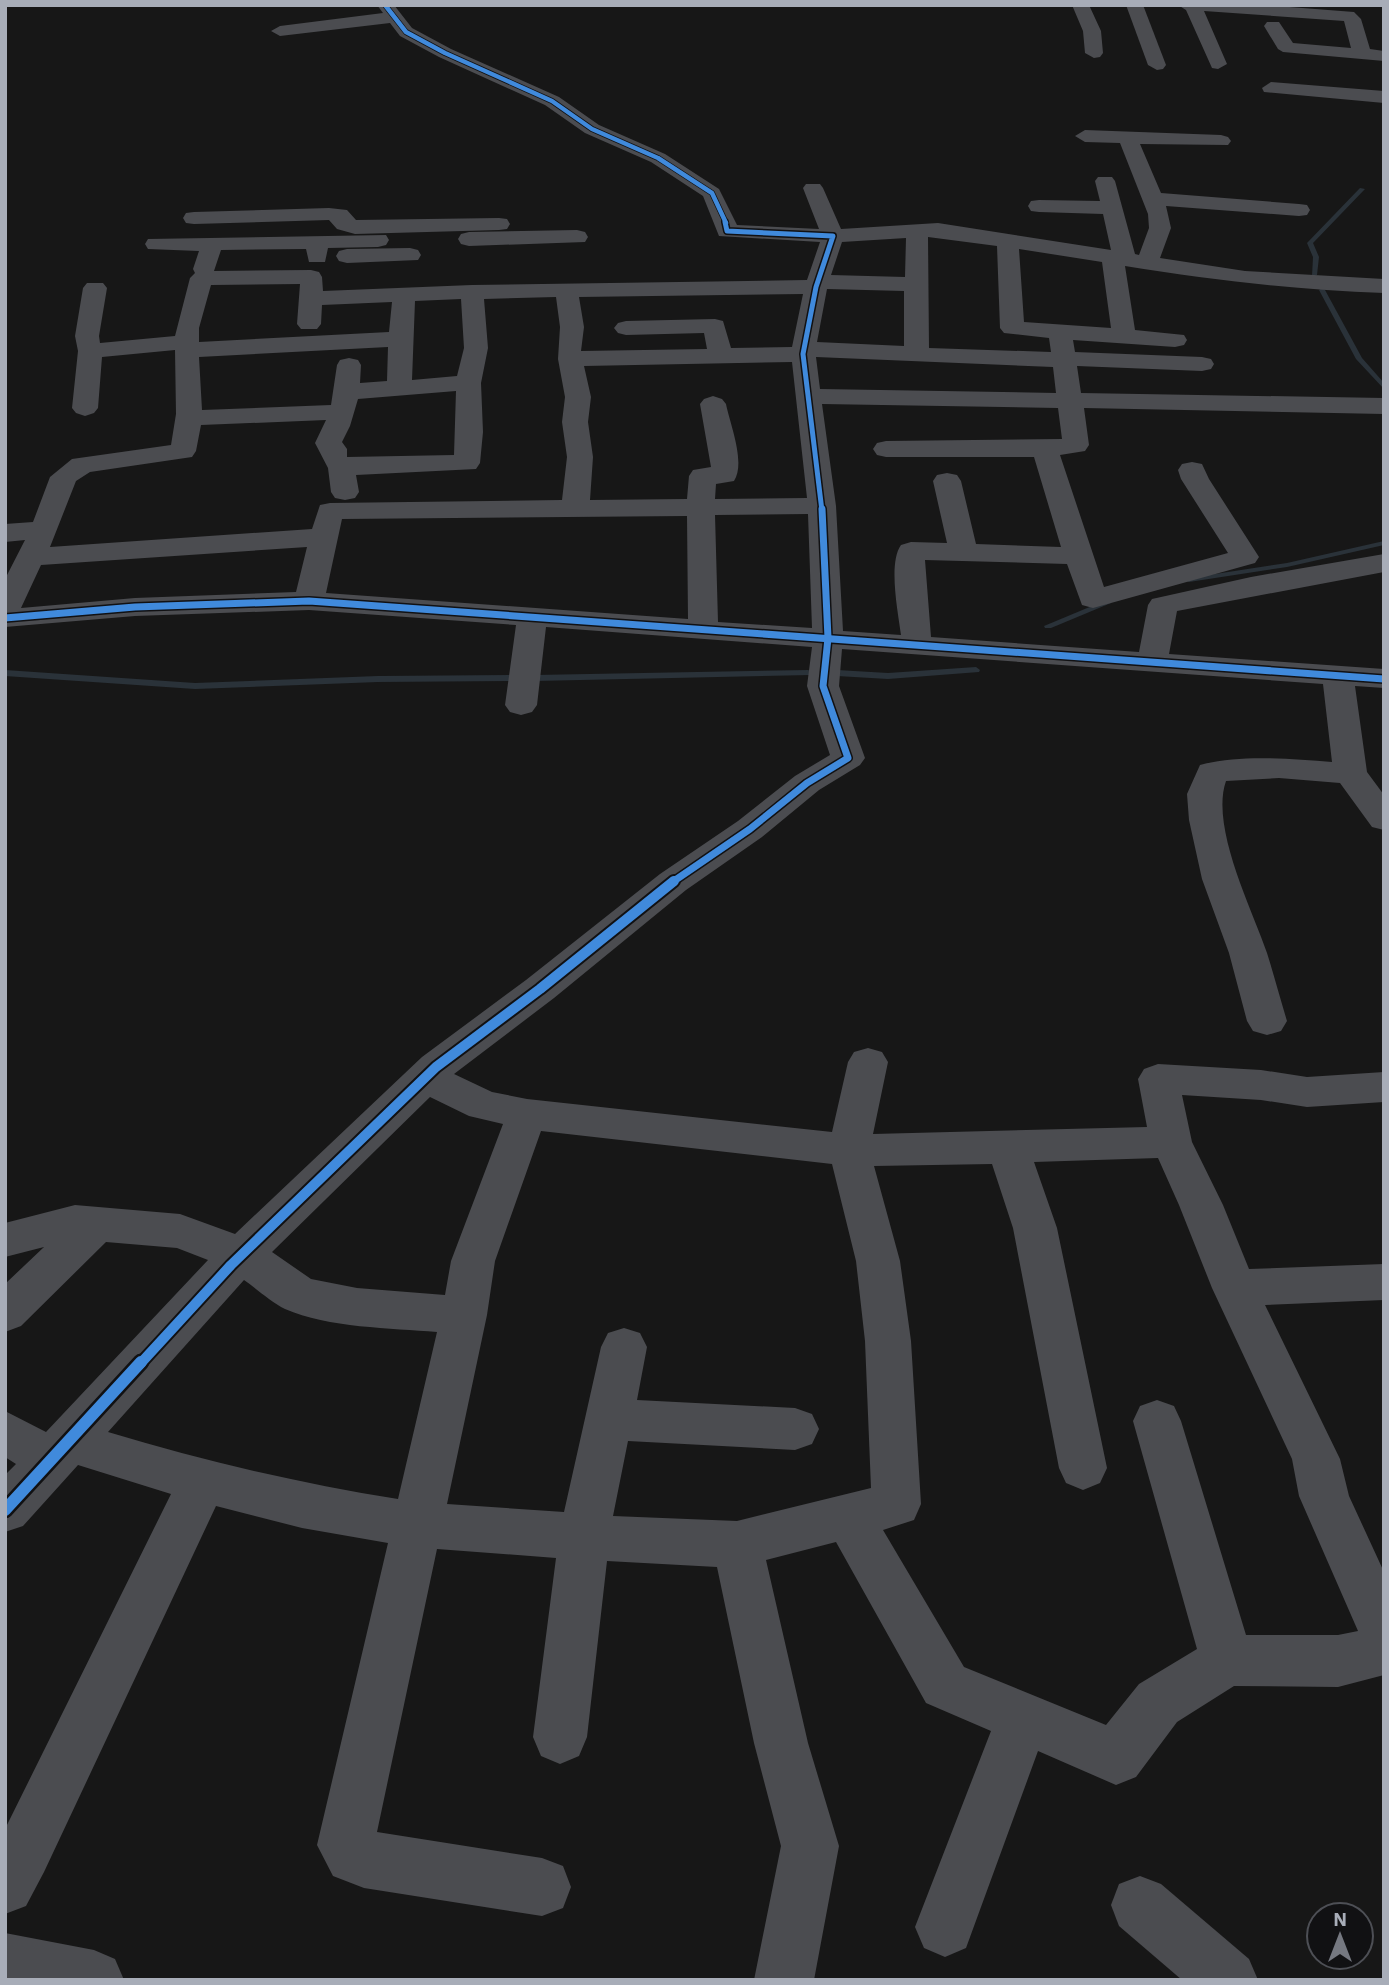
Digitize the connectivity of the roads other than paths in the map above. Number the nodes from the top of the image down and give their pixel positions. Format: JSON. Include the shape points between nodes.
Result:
{"nodes":[{"id":1,"x":362,"y":5,"type":"edge"},
{"id":2,"x":1080,"y":5,"type":"edge"},
{"id":3,"x":1134,"y":5,"type":"edge"},
{"id":4,"x":1186,"y":5,"type":"edge"},
{"id":5,"x":1337,"y":5,"type":"edge"},
{"id":6,"x":1193,"y":6,"type":"edge"},
{"id":7,"x":1306,"y":12,"type":"junction"},
{"id":8,"x":297,"y":14,"type":"dead end"},
{"id":9,"x":394,"y":17,"type":"edge"},
{"id":10,"x":1273,"y":26,"type":"dead end"},
{"id":11,"x":280,"y":31,"type":"dead end"},
{"id":12,"x":304,"y":40,"type":"dead end"},
{"id":13,"x":1094,"y":53,"type":"dead end"},
{"id":14,"x":1362,"y":54,"type":"junction"},
{"id":15,"x":1384,"y":56,"type":"edge"},
{"id":16,"x":1218,"y":64,"type":"dead end"},
{"id":17,"x":1157,"y":65,"type":"dead end"},
{"id":18,"x":1271,"y":88,"type":"dead end"},
{"id":19,"x":1384,"y":97,"type":"edge"},
{"id":20,"x":1085,"y":136,"type":"dead end"},
{"id":21,"x":1128,"y":138,"type":"junction"},
{"id":22,"x":1221,"y":141,"type":"dead end"},
{"id":23,"x":1139,"y":163,"type":"junction"},
{"id":24,"x":1165,"y":164,"type":"dead end"},
{"id":25,"x":1035,"y":180,"type":"dead end"},
{"id":26,"x":1105,"y":181,"type":"dead end"},
{"id":27,"x":813,"y":188,"type":"dead end"},
{"id":28,"x":203,"y":194,"type":"dead end"},
{"id":29,"x":1155,"y":199,"type":"junction"},
{"id":30,"x":1039,"y":206,"type":"junction"},
{"id":31,"x":1112,"y":208,"type":"junction"},
{"id":32,"x":1298,"y":209,"type":"dead end"},
{"id":33,"x":194,"y":218,"type":"junction"},
{"id":34,"x":499,"y":224,"type":"dead end"},
{"id":35,"x":917,"y":231,"type":"junction"},
{"id":36,"x":577,"y":237,"type":"dead end"},
{"id":37,"x":1007,"y":241,"type":"junction"},
{"id":38,"x":830,"y":243,"type":"junction"},
{"id":39,"x":156,"y":244,"type":"dead end"},
{"id":40,"x":184,"y":244,"type":"junction"},
{"id":41,"x":212,"y":244,"type":"junction"},
{"id":42,"x":1043,"y":246,"type":"junction"},
{"id":43,"x":746,"y":249,"type":"dead end"},
{"id":44,"x":410,"y":255,"type":"dead end"},
{"id":45,"x":1128,"y":260,"type":"junction"},
{"id":46,"x":314,"y":269,"type":"junction"},
{"id":47,"x":201,"y":278,"type":"junction"},
{"id":48,"x":817,"y":284,"type":"junction"},
{"id":49,"x":916,"y":284,"type":"junction"},
{"id":50,"x":1383,"y":284,"type":"edge"},
{"id":51,"x":95,"y":288,"type":"dead end"},
{"id":52,"x":566,"y":290,"type":"junction"},
{"id":53,"x":472,"y":292,"type":"junction"},
{"id":54,"x":404,"y":293,"type":"junction"},
{"id":55,"x":625,"y":328,"type":"dead end"},
{"id":56,"x":1060,"y":332,"type":"junction"},
{"id":57,"x":1124,"y":334,"type":"junction"},
{"id":58,"x":400,"y":339,"type":"junction"},
{"id":59,"x":349,"y":342,"type":"junction"},
{"id":60,"x":314,"y":343,"type":"junction"},
{"id":61,"x":187,"y":346,"type":"junction"},
{"id":62,"x":90,"y":351,"type":"junction"},
{"id":63,"x":804,"y":351,"type":"junction"},
{"id":64,"x":720,"y":354,"type":"junction"},
{"id":65,"x":920,"y":355,"type":"junction"},
{"id":66,"x":570,"y":359,"type":"junction"},
{"id":67,"x":1064,"y":359,"type":"junction"},
{"id":68,"x":468,"y":383,"type":"junction"},
{"id":69,"x":399,"y":388,"type":"junction"},
{"id":70,"x":808,"y":396,"type":"junction"},
{"id":71,"x":343,"y":402,"type":"junction"},
{"id":72,"x":1070,"y":402,"type":"junction"},
{"id":73,"x":713,"y":404,"type":"dead end"},
{"id":74,"x":1384,"y":406,"type":"edge"},
{"id":75,"x":85,"y":408,"type":"dead end"},
{"id":76,"x":190,"y":418,"type":"junction"},
{"id":77,"x":886,"y":449,"type":"dead end"},
{"id":78,"x":1046,"y":449,"type":"junction"},
{"id":79,"x":341,"y":467,"type":"junction"},
{"id":80,"x":1192,"y":470,"type":"dead end"},
{"id":81,"x":947,"y":481,"type":"dead end"},
{"id":82,"x":822,"y":506,"type":"junction"},
{"id":83,"x":700,"y":507,"type":"junction"},
{"id":84,"x":575,"y":508,"type":"junction"},
{"id":85,"x":342,"y":511,"type":"junction"},
{"id":86,"x":44,"y":530,"type":"junction"},
{"id":87,"x":5,"y":534,"type":"edge"},
{"id":88,"x":324,"y":537,"type":"junction"},
{"id":89,"x":961,"y":553,"type":"junction"},
{"id":90,"x":1078,"y":556,"type":"junction"},
{"id":91,"x":30,"y":557,"type":"junction"},
{"id":92,"x":1384,"y":563,"type":"edge"},
{"id":93,"x":173,"y":577,"type":"junction"},
{"id":94,"x":309,"y":601,"type":"junction"},
{"id":95,"x":5,"y":609,"type":"edge"},
{"id":96,"x":532,"y":617,"type":"junction"},
{"id":97,"x":5,"y":618,"type":"edge"},
{"id":98,"x":703,"y":629,"type":"junction"},
{"id":99,"x":828,"y":638,"type":"junction"},
{"id":100,"x":917,"y":645,"type":"junction"},
{"id":101,"x":1153,"y":663,"type":"junction"},
{"id":102,"x":1338,"y":676,"type":"junction"},
{"id":103,"x":1384,"y":679,"type":"edge"},
{"id":104,"x":521,"y":705,"type":"dead end"},
{"id":105,"x":1350,"y":773,"type":"junction"},
{"id":106,"x":1384,"y":819,"type":"edge"},
{"id":107,"x":1267,"y":1021,"type":"dead end"},
{"id":108,"x":868,"y":1062,"type":"dead end"},
{"id":109,"x":425,"y":1078,"type":"junction"},
{"id":110,"x":1384,"y":1087,"type":"edge"},
{"id":111,"x":527,"y":1114,"type":"junction"},
{"id":112,"x":1171,"y":1142,"type":"junction"},
{"id":113,"x":1008,"y":1147,"type":"junction"},
{"id":114,"x":849,"y":1150,"type":"junction"},
{"id":115,"x":96,"y":1224,"type":"junction"},
{"id":116,"x":5,"y":1240,"type":"edge"},
{"id":117,"x":241,"y":1254,"type":"junction"},
{"id":118,"x":1384,"y":1282,"type":"edge"},
{"id":119,"x":1234,"y":1288,"type":"junction"},
{"id":120,"x":5,"y":1313,"type":"edge"},
{"id":121,"x":464,"y":1315,"type":"junction"},
{"id":122,"x":624,"y":1347,"type":"dead end"},
{"id":123,"x":609,"y":1419,"type":"junction"},
{"id":124,"x":1157,"y":1421,"type":"dead end"},
{"id":125,"x":795,"y":1429,"type":"dead end"},
{"id":126,"x":5,"y":1432,"type":"edge"},
{"id":127,"x":59,"y":1450,"type":"junction"},
{"id":128,"x":1083,"y":1468,"type":"dead end"},
{"id":129,"x":203,"y":1481,"type":"junction"},
{"id":130,"x":5,"y":1510,"type":"edge"},
{"id":131,"x":848,"y":1516,"type":"junction"},
{"id":132,"x":415,"y":1525,"type":"junction"},
{"id":133,"x":584,"y":1537,"type":"junction"},
{"id":134,"x":737,"y":1544,"type":"junction"},
{"id":135,"x":1384,"y":1630,"type":"edge"},
{"id":136,"x":1384,"y":1650,"type":"edge"},
{"id":137,"x":1227,"y":1660,"type":"junction"},
{"id":138,"x":1023,"y":1718,"type":"junction"},
{"id":139,"x":560,"y":1737,"type":"dead end"},
{"id":140,"x":5,"y":1885,"type":"edge"},
{"id":141,"x":542,"y":1887,"type":"dead end"},
{"id":142,"x":1140,"y":1905,"type":"dead end"},
{"id":143,"x":945,"y":1927,"type":"dead end"},
{"id":144,"x":5,"y":1963,"type":"edge"},
{"id":145,"x":94,"y":1980,"type":"edge"},
{"id":146,"x":784,"y":1980,"type":"edge"},
{"id":147,"x":1228,"y":1980,"type":"edge"}],
"edges":[{"from":1,"to":8,"type":"street"},
{"from":2,"to":13,"type":"street","via":[[1092,31]]},
{"from":3,"to":17,"type":"street"},
{"from":4,"to":6,"type":"street"},
{"from":5,"to":7,"type":"street"},
{"from":6,"to":7,"type":"street"},
{"from":6,"to":16,"type":"street"},
{"from":7,"to":14,"type":"street","via":[[1350,17]]},
{"from":9,"to":11,"type":"street"},
{"from":9,"to":12,"type":"street"},
{"from":9,"to":38,"type":"street","via":[[406,32],[445,53],[552,101],[592,129],[658,158],[712,193],[727,231]]},
{"from":10,"to":14,"type":"street","via":[[1289,48]]},
{"from":14,"to":15,"type":"street"},
{"from":18,"to":19,"type":"street"},
{"from":20,"to":21,"type":"street"},
{"from":21,"to":22,"type":"street"},
{"from":21,"to":23,"type":"street"},
{"from":23,"to":24,"type":"street"},
{"from":23,"to":29,"type":"street"},
{"from":25,"to":30,"type":"street"},
{"from":26,"to":31,"type":"street"},
{"from":27,"to":38,"type":"street"},
{"from":28,"to":33,"type":"street"},
{"from":29,"to":32,"type":"street"},
{"from":29,"to":45,"type":"street","via":[[1160,228]]},
{"from":30,"to":31,"type":"street"},
{"from":30,"to":42,"type":"street"},
{"from":31,"to":45,"type":"street"},
{"from":33,"to":34,"type":"street","via":[[329,214],[339,215],[345,224],[355,227]]},
{"from":33,"to":40,"type":"street"},
{"from":35,"to":37,"type":"street"},
{"from":35,"to":38,"type":"street"},
{"from":35,"to":49,"type":"street"},
{"from":36,"to":46,"type":"street"},
{"from":37,"to":42,"type":"street"},
{"from":37,"to":56,"type":"street","via":[[1012,328]]},
{"from":38,"to":43,"type":"street"},
{"from":38,"to":48,"type":"street"},
{"from":39,"to":40,"type":"street"},
{"from":40,"to":41,"type":"street"},
{"from":41,"to":46,"type":"street"},
{"from":41,"to":47,"type":"street"},
{"from":42,"to":45,"type":"street"},
{"from":44,"to":46,"type":"street"},
{"from":45,"to":50,"type":"street","via":[[1245,278]]},
{"from":45,"to":57,"type":"street"},
{"from":46,"to":47,"type":"street"},
{"from":46,"to":54,"type":"street"},
{"from":46,"to":60,"type":"street","via":[[309,327]]},
{"from":47,"to":61,"type":"street","via":[[187,328]]},
{"from":48,"to":49,"type":"street"},
{"from":48,"to":52,"type":"street"},
{"from":48,"to":63,"type":"street"},
{"from":49,"to":65,"type":"street","via":[[915,342]]},
{"from":51,"to":62,"type":"street","via":[[87,336]]},
{"from":52,"to":53,"type":"street"},
{"from":52,"to":66,"type":"street","via":[[572,327]]},
{"from":53,"to":54,"type":"street"},
{"from":53,"to":68,"type":"street","via":[[476,348]]},
{"from":54,"to":58,"type":"street"},
{"from":55,"to":64,"type":"street","via":[[715,326]]},
{"from":56,"to":57,"type":"street"},
{"from":56,"to":67,"type":"street"},
{"from":57,"to":67,"type":"street","via":[[1202,353]]},
{"from":58,"to":59,"type":"street"},
{"from":58,"to":69,"type":"street"},
{"from":59,"to":60,"type":"street"},
{"from":59,"to":71,"type":"street"},
{"from":60,"to":61,"type":"street"},
{"from":61,"to":62,"type":"street"},
{"from":61,"to":76,"type":"street"},
{"from":62,"to":75,"type":"street"},
{"from":63,"to":64,"type":"street"},
{"from":63,"to":65,"type":"street"},
{"from":63,"to":70,"type":"street"},
{"from":64,"to":66,"type":"street"},
{"from":65,"to":67,"type":"street"},
{"from":66,"to":84,"type":"street","via":[[578,397],[575,422],[580,457]]},
{"from":67,"to":72,"type":"street"},
{"from":68,"to":69,"type":"street"},
{"from":68,"to":79,"type":"street","via":[[467,463]]},
{"from":69,"to":71,"type":"street"},
{"from":70,"to":72,"type":"street"},
{"from":70,"to":82,"type":"street"},
{"from":71,"to":76,"type":"street"},
{"from":71,"to":79,"type":"street","via":[[328,443]]},
{"from":72,"to":74,"type":"street"},
{"from":72,"to":78,"type":"street","via":[[1087,428],[1076,445]]},
{"from":73,"to":83,"type":"street","via":[[724,475],[703,476]]},
{"from":76,"to":86,"type":"street","via":[[183,452],[82,465],[64,477]]},
{"from":77,"to":78,"type":"street"},
{"from":78,"to":90,"type":"street"},
{"from":79,"to":85,"type":"street","via":[[346,488]]},
{"from":80,"to":90,"type":"street","via":[[1245,557],[1093,599]]},
{"from":81,"to":89,"type":"street"},
{"from":82,"to":83,"type":"street"},
{"from":82,"to":99,"type":"street"},
{"from":83,"to":84,"type":"street"},
{"from":83,"to":98,"type":"street"},
{"from":84,"to":85,"type":"street"},
{"from":85,"to":88,"type":"street","via":[[330,511]]},
{"from":86,"to":87,"type":"street"},
{"from":86,"to":91,"type":"street"},
{"from":88,"to":93,"type":"street"},
{"from":88,"to":94,"type":"street"},
{"from":89,"to":90,"type":"street"},
{"from":89,"to":100,"type":"street","via":[[911,551]]},
{"from":91,"to":93,"type":"street"},
{"from":91,"to":95,"type":"street"},
{"from":92,"to":101,"type":"street","via":[[1163,605]]},
{"from":93,"to":94,"type":"street"},
{"from":93,"to":97,"type":"street"},
{"from":94,"to":96,"type":"street"},
{"from":96,"to":98,"type":"street"},
{"from":96,"to":104,"type":"street"},
{"from":98,"to":99,"type":"street"},
{"from":99,"to":100,"type":"street"},
{"from":99,"to":109,"type":"street","via":[[823,686],[848,758],[673,882]]},
{"from":100,"to":101,"type":"street"},
{"from":101,"to":102,"type":"street"},
{"from":102,"to":103,"type":"street"},
{"from":102,"to":105,"type":"street"},
{"from":105,"to":106,"type":"street"},
{"from":105,"to":107,"type":"street","via":[[1279,768],[1212,772],[1204,794],[1220,879]]},
{"from":108,"to":114,"type":"street"},
{"from":109,"to":111,"type":"street","via":[[483,1105]]},
{"from":109,"to":117,"type":"street"},
{"from":110,"to":112,"type":"street","via":[[1307,1092],[1158,1079]]},
{"from":111,"to":114,"type":"street"},
{"from":111,"to":121,"type":"street","via":[[473,1261]]},
{"from":112,"to":113,"type":"street"},
{"from":112,"to":119,"type":"street"},
{"from":113,"to":114,"type":"street"},
{"from":113,"to":128,"type":"street","via":[[1035,1228]]},
{"from":114,"to":131,"type":"street","via":[[878,1261],[888,1341],[896,1504]]},
{"from":115,"to":116,"type":"street","via":[[75,1222]]},
{"from":115,"to":117,"type":"street","via":[[180,1231]]},
{"from":115,"to":120,"type":"street"},
{"from":117,"to":121,"type":"street","via":[[299,1295],[357,1307]]},
{"from":117,"to":127,"type":"street"},
{"from":118,"to":119,"type":"street"},
{"from":119,"to":135,"type":"street","via":[[1317,1459],[1324,1496]]},
{"from":121,"to":132,"type":"street"},
{"from":122,"to":123,"type":"street"},
{"from":123,"to":125,"type":"street"},
{"from":123,"to":133,"type":"street"},
{"from":124,"to":137,"type":"street"},
{"from":126,"to":127,"type":"street"},
{"from":127,"to":129,"type":"street"},
{"from":127,"to":130,"type":"street"},
{"from":129,"to":132,"type":"street","via":[[302,1506]]},
{"from":129,"to":140,"type":"street"},
{"from":131,"to":134,"type":"street"},
{"from":131,"to":138,"type":"street","via":[[945,1685]]},
{"from":132,"to":133,"type":"street"},
{"from":132,"to":141,"type":"street","via":[[346,1845],[353,1856],[364,1859]]},
{"from":133,"to":134,"type":"street"},
{"from":133,"to":139,"type":"street"},
{"from":134,"to":146,"type":"street","via":[[780,1743],[810,1846]]},
{"from":136,"to":137,"type":"street","via":[[1338,1661]]},
{"from":137,"to":138,"type":"street","via":[[1158,1703],[1116,1757]]},
{"from":138,"to":143,"type":"street"},
{"from":142,"to":147,"type":"street"},
{"from":144,"to":145,"type":"street"}]}
